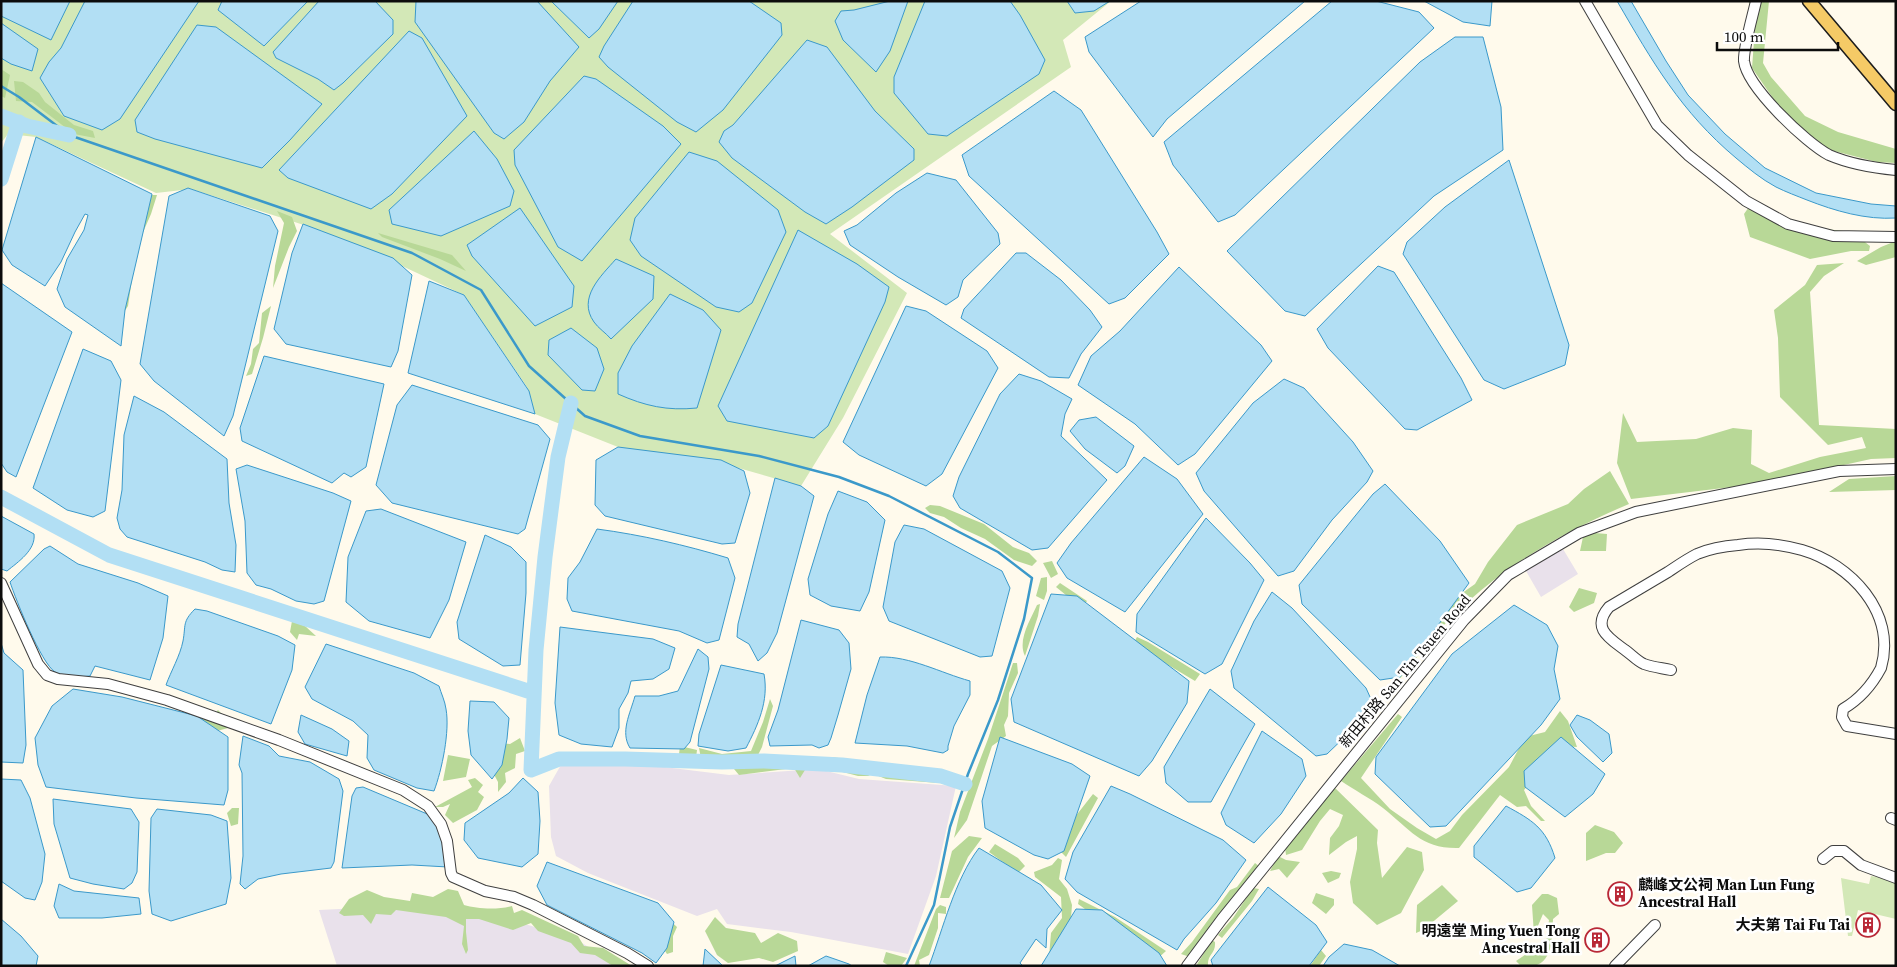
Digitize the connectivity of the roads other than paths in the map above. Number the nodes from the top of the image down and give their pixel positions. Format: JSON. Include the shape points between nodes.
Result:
{"nodes":[{"id":1,"x":1585,"y":1,"type":"edge"},
{"id":2,"x":1756,"y":1,"type":"edge"},
{"id":3,"x":1809,"y":1,"type":"edge"},
{"id":4,"x":1896,"y":104,"type":"edge"},
{"id":5,"x":1896,"y":170,"type":"edge"},
{"id":6,"x":1896,"y":237,"type":"edge"},
{"id":7,"x":1896,"y":469,"type":"edge"},
{"id":8,"x":1,"y":583,"type":"edge"},
{"id":9,"x":1671,"y":670,"type":"dead end"},
{"id":10,"x":1896,"y":734,"type":"edge"},
{"id":11,"x":1823,"y":859,"type":"dead end"},
{"id":12,"x":1896,"y":878,"type":"edge"},
{"id":13,"x":1655,"y":925,"type":"dead end"},
{"id":14,"x":648,"y":966,"type":"edge"},
{"id":15,"x":1187,"y":966,"type":"edge"},
{"id":16,"x":1615,"y":966,"type":"edge"}],
"edges":[{"from":1,"to":6,"type":"street","via":[[1657,125],[1688,156],[1746,202],[1788,224],[1833,236]]},
{"from":2,"to":5,"type":"street","via":[[1744,61],[1749,77],[1766,100],[1814,146],[1828,154],[1862,165]]},
{"from":3,"to":4,"type":"main road"},
{"from":7,"to":15,"type":"street","name":"新田村路 San Tin Tsuen Road","via":[[1839,472],[1636,512],[1579,533],[1508,576],[1464,620]]},
{"from":8,"to":14,"type":"street","via":[[38,664],[47,675],[114,685],[167,700],[279,740],[403,790],[428,806],[441,824],[453,877],[485,891],[534,905]]},
{"from":9,"to":10,"type":"street","via":[[1643,664],[1608,637],[1602,622],[1609,607],[1697,554],[1739,544],[1802,550],[1841,568],[1882,608],[1889,636],[1883,664],[1875,679],[1844,710],[1842,717],[1847,726]]},
{"from":11,"to":12,"type":"street","via":[[1833,851],[1844,851],[1861,865]]},
{"from":13,"to":16,"type":"street"}]}
